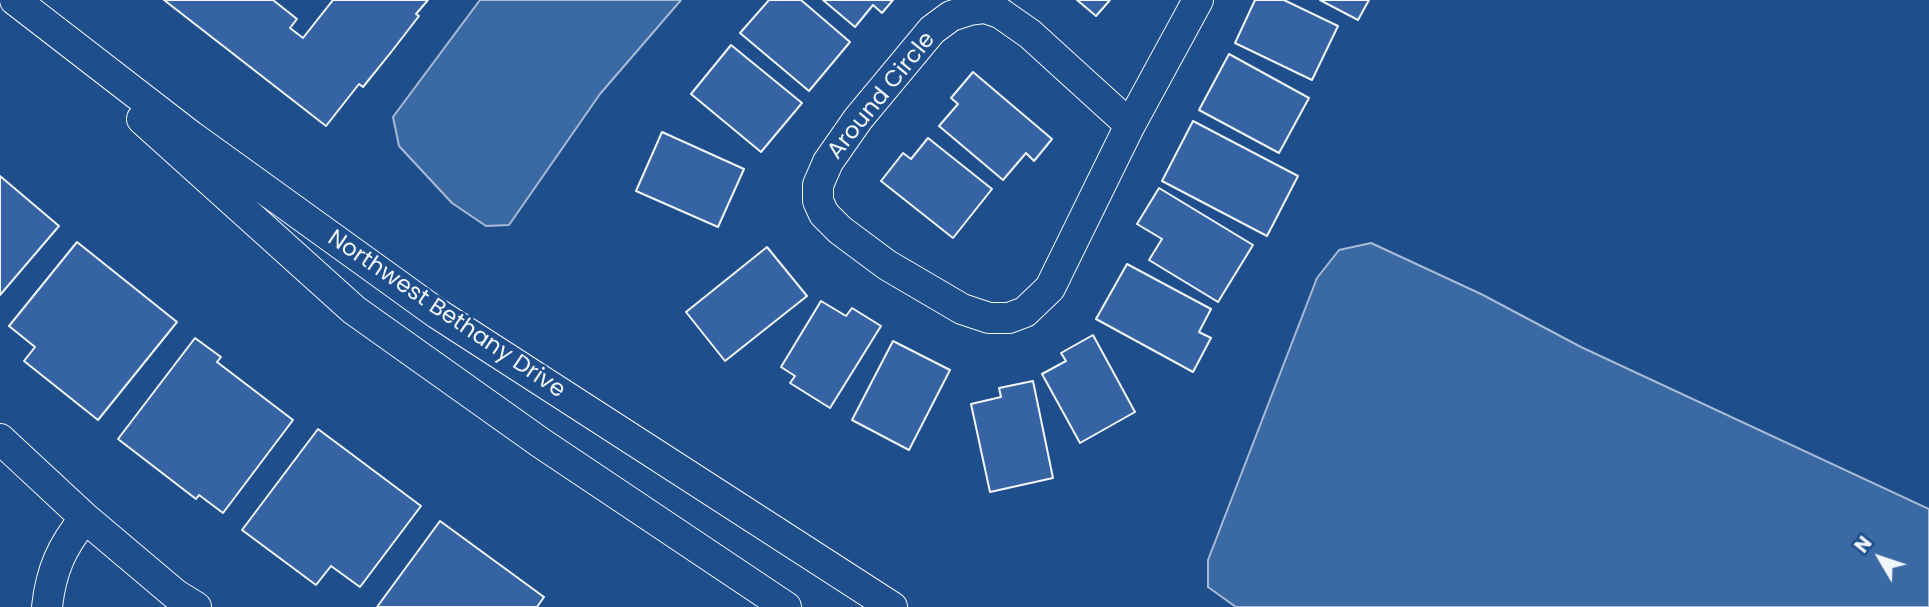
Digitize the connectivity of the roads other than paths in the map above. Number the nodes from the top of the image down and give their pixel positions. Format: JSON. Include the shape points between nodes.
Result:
{"nodes":[{"id":1,"x":15,"y":0,"type":"edge"},
{"id":2,"x":1198,"y":0,"type":"edge"},
{"id":3,"x":1130,"y":125,"type":"junction"},
{"id":4,"x":0,"y":439,"type":"edge"},
{"id":5,"x":85,"y":518,"type":"junction"},
{"id":6,"x":873,"y":602,"type":"edge"},
{"id":7,"x":47,"y":607,"type":"edge"},
{"id":8,"x":196,"y":607,"type":"edge"},
{"id":9,"x":786,"y":607,"type":"edge"}],
"edges":[{"from":1,"to":6,"type":"street","name":"Northwest Bethany Drive","via":[[438,314]]},
{"from":1,"to":9,"type":"street","name":"Northwest Bethany Drive","via":[[354,310],[541,443]]},
{"from":2,"to":3,"type":"street"},
{"from":3,"to":3,"type":"street","name":"Around Circle","via":[[1030,34],[1000,13],[970,10],[951,16],[932,30],[858,119],[828,162],[818,185],[818,201],[840,230],[887,265],[973,315],[1009,318],[1025,312],[1050,288]]},
{"from":4,"to":5,"type":"street"},
{"from":5,"to":7,"type":"street","via":[[57,561]]},
{"from":5,"to":8,"type":"street"}]}
